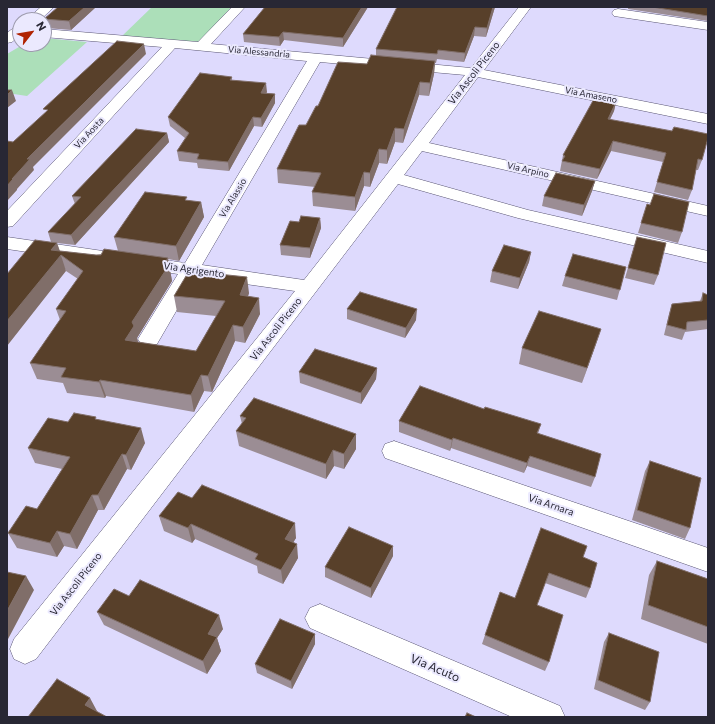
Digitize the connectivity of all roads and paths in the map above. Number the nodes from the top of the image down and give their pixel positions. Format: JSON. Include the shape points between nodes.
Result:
{"nodes":[{"id":1,"x":240,"y":7,"type":"edge"},
{"id":2,"x":525,"y":7,"type":"edge"},
{"id":3,"x":618,"y":13,"type":"dead end"},
{"id":4,"x":708,"y":26,"type":"edge"},
{"id":5,"x":52,"y":34,"type":"edge"},
{"id":6,"x":172,"y":44,"type":"junction"},
{"id":7,"x":202,"y":46,"type":"junction"},
{"id":8,"x":316,"y":57,"type":"junction"},
{"id":9,"x":474,"y":72,"type":"junction"},
{"id":10,"x":708,"y":118,"type":"edge"},
{"id":11,"x":418,"y":145,"type":"junction"},
{"id":12,"x":394,"y":177,"type":"junction"},
{"id":13,"x":708,"y":211,"type":"edge"},
{"id":14,"x":7,"y":222,"type":"edge"},
{"id":15,"x":7,"y":242,"type":"edge"},
{"id":16,"x":708,"y":257,"type":"edge"},
{"id":17,"x":191,"y":270,"type":"junction"},
{"id":18,"x":309,"y":287,"type":"junction"},
{"id":19,"x":149,"y":339,"type":"dead end"},
{"id":20,"x":394,"y":451,"type":"dead end"},
{"id":21,"x":708,"y":560,"type":"edge"},
{"id":22,"x":320,"y":618,"type":"dead end"},
{"id":23,"x":25,"y":650,"type":"dead end"},
{"id":24,"x":549,"y":717,"type":"edge"}],
"edges":[{"from":1,"to":7,"type":"street"},
{"from":2,"to":9,"type":"street","name":"Via Ascoli Piceno"},
{"from":3,"to":4,"type":"street"},
{"from":5,"to":6,"type":"street","name":"Via Alessandria"},
{"from":6,"to":7,"type":"street","name":"Via Alessandria"},
{"from":6,"to":14,"type":"street","name":"Via Aosta"},
{"from":7,"to":8,"type":"street","name":"Via Alessandria"},
{"from":8,"to":9,"type":"street","name":"Via Alessandria"},
{"from":8,"to":17,"type":"street","name":"Via Alassio"},
{"from":9,"to":10,"type":"street","name":"Via Amaseno"},
{"from":9,"to":11,"type":"street","name":"Via Ascoli Piceno"},
{"from":11,"to":12,"type":"street","name":"Via Ascoli Piceno"},
{"from":11,"to":13,"type":"street","name":"Via Arpino"},
{"from":12,"to":16,"type":"street","via":[[524,214]]},
{"from":12,"to":18,"type":"street","name":"Via Ascoli Piceno"},
{"from":15,"to":17,"type":"street","name":"Via Agrigento"},
{"from":17,"to":18,"type":"street","name":"Via Agrigento"},
{"from":17,"to":19,"type":"street","name":"Via Alassio"},
{"from":18,"to":23,"type":"street","name":"Via Ascoli Piceno"},
{"from":20,"to":21,"type":"street","name":"Via Arnara"},
{"from":22,"to":24,"type":"street","name":"Via Acuto"}]}
